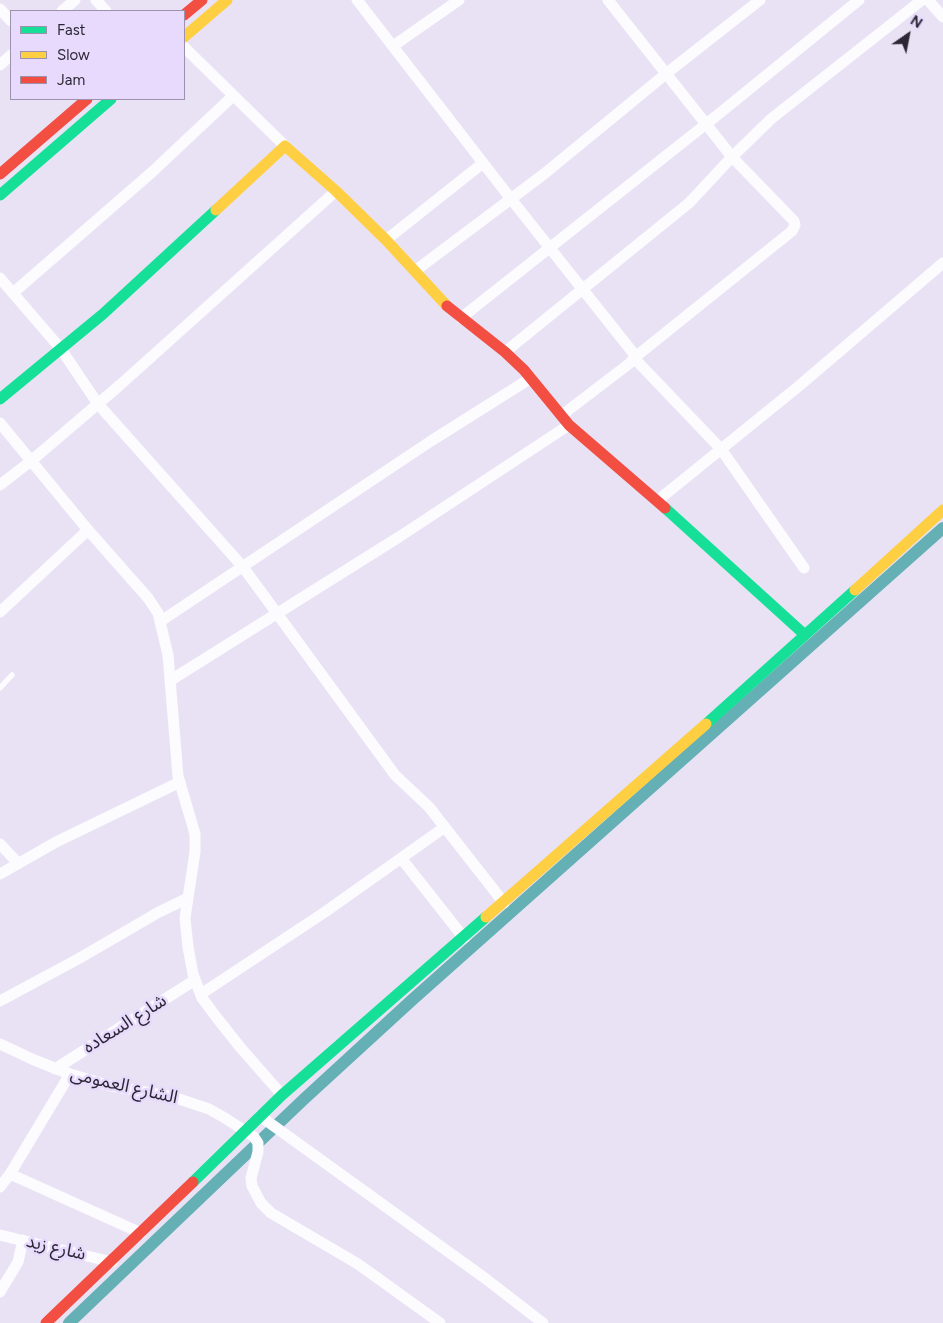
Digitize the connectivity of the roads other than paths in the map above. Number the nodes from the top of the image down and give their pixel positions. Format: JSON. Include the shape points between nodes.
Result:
{"nodes":[{"id":1,"x":75,"y":0,"type":"edge"},
{"id":2,"x":96,"y":0,"type":"edge"},
{"id":3,"x":202,"y":0,"type":"edge"},
{"id":4,"x":227,"y":0,"type":"edge"},
{"id":5,"x":357,"y":0,"type":"edge"},
{"id":6,"x":459,"y":0,"type":"edge"},
{"id":7,"x":608,"y":0,"type":"edge"},
{"id":8,"x":760,"y":0,"type":"edge"},
{"id":9,"x":859,"y":0,"type":"edge"},
{"id":10,"x":922,"y":0,"type":"edge"},
{"id":11,"x":928,"y":0,"type":"edge"},
{"id":12,"x":0,"y":9,"type":"edge"},
{"id":13,"x":63,"y":10,"type":"edge"},
{"id":14,"x":105,"y":10,"type":"edge"},
{"id":15,"x":185,"y":15,"type":"edge"},
{"id":16,"x":943,"y":17,"type":"edge"},
{"id":17,"x":10,"y":20,"type":"edge"},
{"id":18,"x":185,"y":35,"type":"edge"},
{"id":19,"x":393,"y":46,"type":"junction"},
{"id":20,"x":185,"y":48,"type":"edge"},
{"id":21,"x":10,"y":56,"type":"edge"},
{"id":22,"x":0,"y":65,"type":"edge"},
{"id":23,"x":667,"y":73,"type":"junction"},
{"id":24,"x":234,"y":96,"type":"junction"},
{"id":25,"x":86,"y":100,"type":"edge"},
{"id":26,"x":110,"y":100,"type":"edge"},
{"id":27,"x":706,"y":124,"type":"junction"},
{"id":28,"x":285,"y":146,"type":"junction"},
{"id":29,"x":732,"y":157,"type":"junction"},
{"id":30,"x":483,"y":163,"type":"junction"},
{"id":31,"x":0,"y":174,"type":"edge"},
{"id":32,"x":336,"y":191,"type":"junction"},
{"id":33,"x":0,"y":194,"type":"edge"},
{"id":34,"x":511,"y":199,"type":"junction"},
{"id":35,"x":386,"y":240,"type":"junction"},
{"id":36,"x":550,"y":248,"type":"junction"},
{"id":37,"x":943,"y":263,"type":"edge"},
{"id":38,"x":415,"y":271,"type":"junction"},
{"id":39,"x":0,"y":278,"type":"edge"},
{"id":40,"x":584,"y":289,"type":"junction"},
{"id":41,"x":13,"y":293,"type":"junction"},
{"id":42,"x":461,"y":318,"type":"junction"},
{"id":43,"x":60,"y":349,"type":"junction"},
{"id":44,"x":505,"y":352,"type":"junction"},
{"id":45,"x":634,"y":358,"type":"junction"},
{"id":46,"x":531,"y":378,"type":"junction"},
{"id":47,"x":0,"y":399,"type":"edge"},
{"id":48,"x":98,"y":404,"type":"junction"},
{"id":49,"x":566,"y":420,"type":"junction"},
{"id":50,"x":0,"y":423,"type":"edge"},
{"id":51,"x":721,"y":449,"type":"junction"},
{"id":52,"x":31,"y":461,"type":"junction"},
{"id":53,"x":0,"y":485,"type":"edge"},
{"id":54,"x":657,"y":501,"type":"junction"},
{"id":55,"x":943,"y":510,"type":"edge"},
{"id":56,"x":88,"y":530,"type":"junction"},
{"id":57,"x":243,"y":567,"type":"junction"},
{"id":58,"x":804,"y":568,"type":"dead end"},
{"id":59,"x":0,"y":612,"type":"edge"},
{"id":60,"x":277,"y":614,"type":"junction"},
{"id":61,"x":161,"y":621,"type":"junction"},
{"id":62,"x":805,"y":635,"type":"junction"},
{"id":63,"x":12,"y":675,"type":"dead end"},
{"id":64,"x":171,"y":680,"type":"junction"},
{"id":65,"x":0,"y":688,"type":"edge"},
{"id":66,"x":180,"y":782,"type":"junction"},
{"id":67,"x":445,"y":827,"type":"junction"},
{"id":68,"x":0,"y":844,"type":"edge"},
{"id":69,"x":401,"y":858,"type":"junction"},
{"id":70,"x":18,"y":864,"type":"junction"},
{"id":71,"x":0,"y":874,"type":"edge"},
{"id":72,"x":188,"y":898,"type":"junction"},
{"id":73,"x":504,"y":903,"type":"junction"},
{"id":74,"x":464,"y":938,"type":"junction"},
{"id":75,"x":195,"y":980,"type":"junction"},
{"id":76,"x":201,"y":994,"type":"junction"},
{"id":77,"x":0,"y":1000,"type":"edge"},
{"id":78,"x":0,"y":1044,"type":"edge"},
{"id":79,"x":55,"y":1069,"type":"junction"},
{"id":80,"x":70,"y":1074,"type":"junction"},
{"id":81,"x":282,"y":1095,"type":"junction"},
{"id":82,"x":260,"y":1116,"type":"junction"},
{"id":83,"x":245,"y":1131,"type":"junction"},
{"id":84,"x":10,"y":1174,"type":"junction"},
{"id":85,"x":0,"y":1187,"type":"edge"},
{"id":86,"x":141,"y":1233,"type":"junction"},
{"id":87,"x":0,"y":1235,"type":"edge"},
{"id":88,"x":23,"y":1240,"type":"junction"},
{"id":89,"x":112,"y":1262,"type":"junction"},
{"id":90,"x":0,"y":1292,"type":"edge"},
{"id":91,"x":46,"y":1323,"type":"edge"},
{"id":92,"x":440,"y":1323,"type":"edge"},
{"id":93,"x":543,"y":1323,"type":"edge"}],
"edges":[{"from":1,"to":13,"type":"street"},
{"from":2,"to":14,"type":"street"},
{"from":3,"to":15,"type":"street"},
{"from":4,"to":18,"type":"street"},
{"from":5,"to":19,"type":"street"},
{"from":6,"to":19,"type":"street"},
{"from":7,"to":23,"type":"street"},
{"from":8,"to":23,"type":"street"},
{"from":9,"to":27,"type":"street"},
{"from":10,"to":29,"type":"street","via":[[771,119]]},
{"from":11,"to":16,"type":"street"},
{"from":12,"to":17,"type":"street"},
{"from":19,"to":30,"type":"street"},
{"from":20,"to":24,"type":"street"},
{"from":21,"to":22,"type":"street"},
{"from":23,"to":27,"type":"street"},
{"from":23,"to":34,"type":"street"},
{"from":24,"to":28,"type":"street"},
{"from":24,"to":41,"type":"street"},
{"from":25,"to":31,"type":"street"},
{"from":26,"to":33,"type":"street"},
{"from":27,"to":29,"type":"street"},
{"from":27,"to":36,"type":"street"},
{"from":28,"to":32,"type":"street"},
{"from":28,"to":43,"type":"street","via":[[103,314]]},
{"from":29,"to":40,"type":"street","via":[[688,203]]},
{"from":29,"to":45,"type":"street","via":[[795,225],[792,231]]},
{"from":30,"to":34,"type":"street"},
{"from":30,"to":35,"type":"street"},
{"from":32,"to":35,"type":"street"},
{"from":32,"to":48,"type":"street"},
{"from":34,"to":36,"type":"street"},
{"from":34,"to":38,"type":"street"},
{"from":35,"to":38,"type":"street"},
{"from":36,"to":40,"type":"street"},
{"from":36,"to":42,"type":"street"},
{"from":37,"to":51,"type":"street"},
{"from":38,"to":42,"type":"street"},
{"from":39,"to":41,"type":"street"},
{"from":40,"to":44,"type":"street"},
{"from":40,"to":45,"type":"street","via":[[632,349]]},
{"from":41,"to":43,"type":"street"},
{"from":42,"to":44,"type":"street"},
{"from":43,"to":47,"type":"street"},
{"from":43,"to":48,"type":"street"},
{"from":44,"to":46,"type":"street"},
{"from":45,"to":49,"type":"street"},
{"from":45,"to":51,"type":"street"},
{"from":46,"to":49,"type":"street"},
{"from":46,"to":57,"type":"street"},
{"from":48,"to":52,"type":"street"},
{"from":48,"to":57,"type":"street"},
{"from":49,"to":54,"type":"street"},
{"from":49,"to":60,"type":"street","via":[[399,537]]},
{"from":50,"to":52,"type":"street"},
{"from":51,"to":54,"type":"street"},
{"from":51,"to":58,"type":"street"},
{"from":52,"to":53,"type":"street"},
{"from":52,"to":56,"type":"street"},
{"from":54,"to":62,"type":"street"},
{"from":55,"to":62,"type":"street"},
{"from":56,"to":59,"type":"street"},
{"from":56,"to":61,"type":"street","via":[[148,598]]},
{"from":57,"to":60,"type":"street"},
{"from":57,"to":61,"type":"street"},
{"from":60,"to":64,"type":"street"},
{"from":60,"to":67,"type":"street","via":[[395,775],[420,797]]},
{"from":61,"to":64,"type":"street"},
{"from":62,"to":73,"type":"street"},
{"from":63,"to":65,"type":"lane"},
{"from":64,"to":66,"type":"street"},
{"from":66,"to":70,"type":"street"},
{"from":66,"to":72,"type":"street","via":[[195,834]]},
{"from":67,"to":69,"type":"street"},
{"from":67,"to":73,"type":"street"},
{"from":68,"to":70,"type":"street"},
{"from":69,"to":74,"type":"street"},
{"from":69,"to":76,"type":"street"},
{"from":70,"to":71,"type":"street"},
{"from":72,"to":75,"type":"street","via":[[186,930]]},
{"from":72,"to":77,"type":"street"},
{"from":73,"to":74,"type":"street"},
{"from":74,"to":81,"type":"street"},
{"from":75,"to":76,"type":"street"},
{"from":75,"to":79,"type":"street","name":"شارع السعاده"},
{"from":76,"to":81,"type":"street","via":[[240,1047]]},
{"from":78,"to":79,"type":"street","name":"الشارع العمومى"},
{"from":79,"to":80,"type":"street","name":"الشارع العمومى"},
{"from":80,"to":83,"type":"street","name":"الشارع العمومى","via":[[111,1086],[192,1102]]},
{"from":80,"to":84,"type":"street"},
{"from":81,"to":82,"type":"street"},
{"from":82,"to":83,"type":"street"},
{"from":82,"to":93,"type":"street"},
{"from":83,"to":86,"type":"street"},
{"from":83,"to":92,"type":"street","via":[[258,1143],[252,1186],[258,1199],[271,1213],[358,1264]]},
{"from":84,"to":85,"type":"street"},
{"from":84,"to":86,"type":"street"},
{"from":86,"to":89,"type":"street"},
{"from":87,"to":88,"type":"street","name":"شارع زيد"},
{"from":88,"to":89,"type":"street","name":"شارع زيد"},
{"from":88,"to":90,"type":"street","via":[[18,1262]]},
{"from":89,"to":91,"type":"street"}]}
